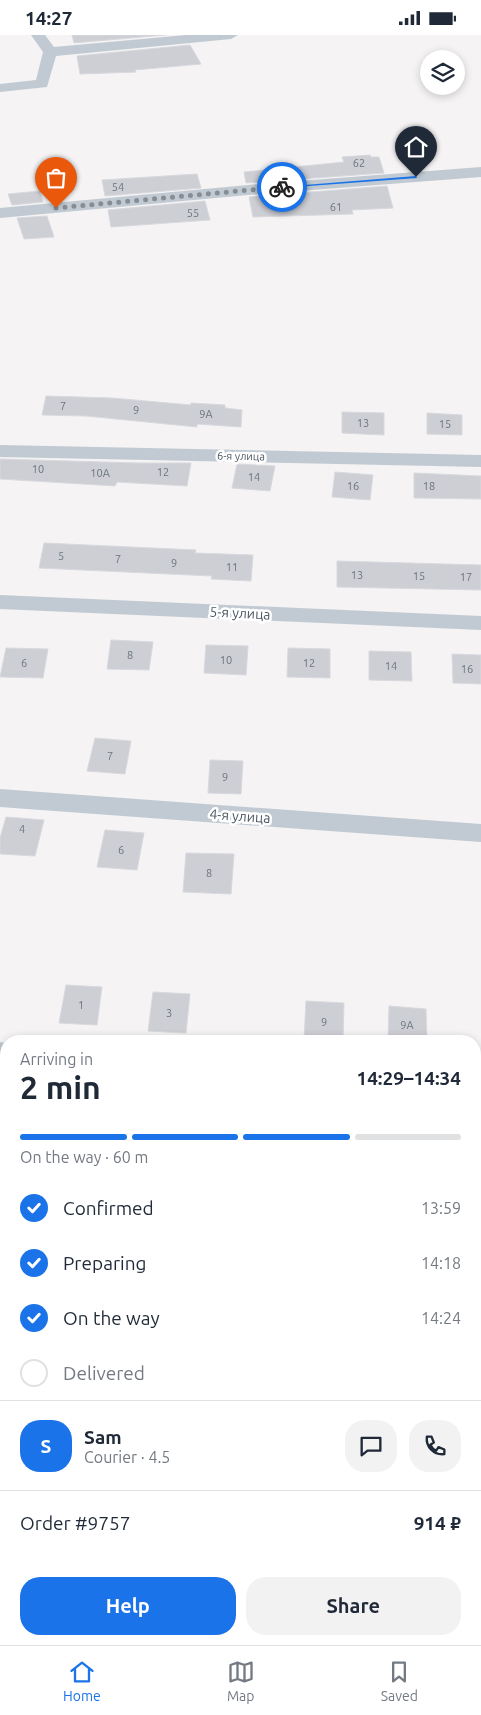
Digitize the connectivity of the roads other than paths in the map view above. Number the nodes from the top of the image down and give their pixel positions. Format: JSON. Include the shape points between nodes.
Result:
{"nodes":[{"id":1,"x":38,"y":35,"type":"edge"},
{"id":2,"x":231,"y":35,"type":"edge"},
{"id":3,"x":50,"y":52,"type":"junction"},
{"id":4,"x":0,"y":88,"type":"edge"},
{"id":5,"x":481,"y":172,"type":"edge"},
{"id":6,"x":0,"y":213,"type":"edge"},
{"id":7,"x":0,"y":451,"type":"edge"},
{"id":8,"x":481,"y":461,"type":"edge"},
{"id":9,"x":0,"y":602,"type":"edge"},
{"id":10,"x":481,"y":623,"type":"edge"},
{"id":11,"x":0,"y":798,"type":"edge"},
{"id":12,"x":481,"y":833,"type":"edge"}],
"edges":[{"from":1,"to":3,"type":"street"},
{"from":2,"to":3,"type":"street"},
{"from":3,"to":4,"type":"street","via":[[42,84]]},
{"from":5,"to":6,"type":"street"},
{"from":7,"to":8,"type":"street","name":"6-я улица"},
{"from":9,"to":10,"type":"street","name":"5-я улица"},
{"from":11,"to":12,"type":"street","name":"4-я улица"}]}
